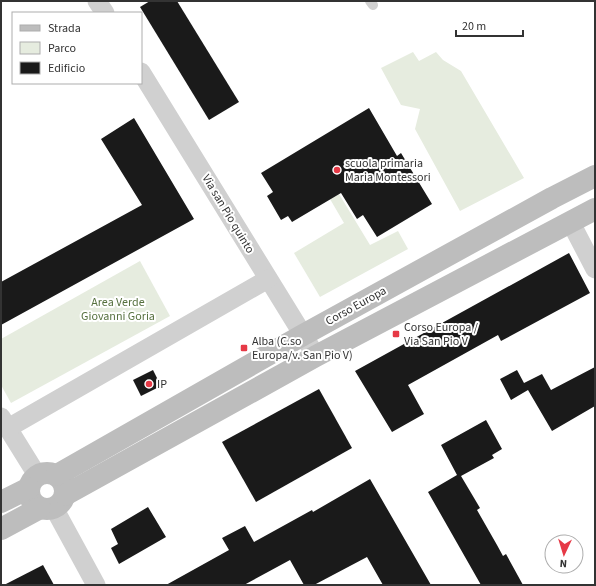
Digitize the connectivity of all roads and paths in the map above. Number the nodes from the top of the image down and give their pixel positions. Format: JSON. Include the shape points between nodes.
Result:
{"nodes":[{"id":1,"x":97,"y":1,"type":"edge"},
{"id":2,"x":104,"y":12,"type":"edge"},
{"id":3,"x":142,"y":74,"type":"edge"},
{"id":4,"x":595,"y":176,"type":"edge"},
{"id":5,"x":595,"y":209,"type":"edge"},
{"id":6,"x":571,"y":222,"type":"junction"},
{"id":7,"x":595,"y":269,"type":"edge"},
{"id":8,"x":268,"y":279,"type":"junction"},
{"id":9,"x":303,"y":335,"type":"junction"},
{"id":10,"x":316,"y":356,"type":"junction"},
{"id":11,"x":4,"y":422,"type":"edge"},
{"id":12,"x":41,"y":479,"type":"junction"},
{"id":13,"x":1,"y":502,"type":"edge"},
{"id":14,"x":53,"y":503,"type":"junction"},
{"id":15,"x":1,"y":529,"type":"edge"},
{"id":16,"x":96,"y":585,"type":"edge"}],
"edges":[{"from":1,"to":2,"type":"street"},
{"from":3,"to":8,"type":"street","name":"Via san Pio quinto"},
{"from":4,"to":9,"type":"main road","name":"Corso Europa"},
{"from":5,"to":6,"type":"main road","name":"Corso Europa"},
{"from":6,"to":7,"type":"street"},
{"from":6,"to":10,"type":"main road","name":"Corso Europa"},
{"from":8,"to":9,"type":"street","name":"Via san Pio quinto"},
{"from":8,"to":11,"type":"street"},
{"from":9,"to":10,"type":"street","name":"Via san Pio quinto"},
{"from":9,"to":12,"type":"main road","name":"Corso Europa"},
{"from":10,"to":14,"type":"main road","name":"Corso Europa"},
{"from":11,"to":12,"type":"street"},
{"from":12,"to":13,"type":"main road","name":"Corso Europa"},
{"from":12,"to":14,"type":"main road","via":[[31,500]]},
{"from":12,"to":14,"type":"main road","via":[[64,483]]},
{"from":14,"to":15,"type":"main road","name":"Corso Europa"},
{"from":14,"to":16,"type":"street"}]}
